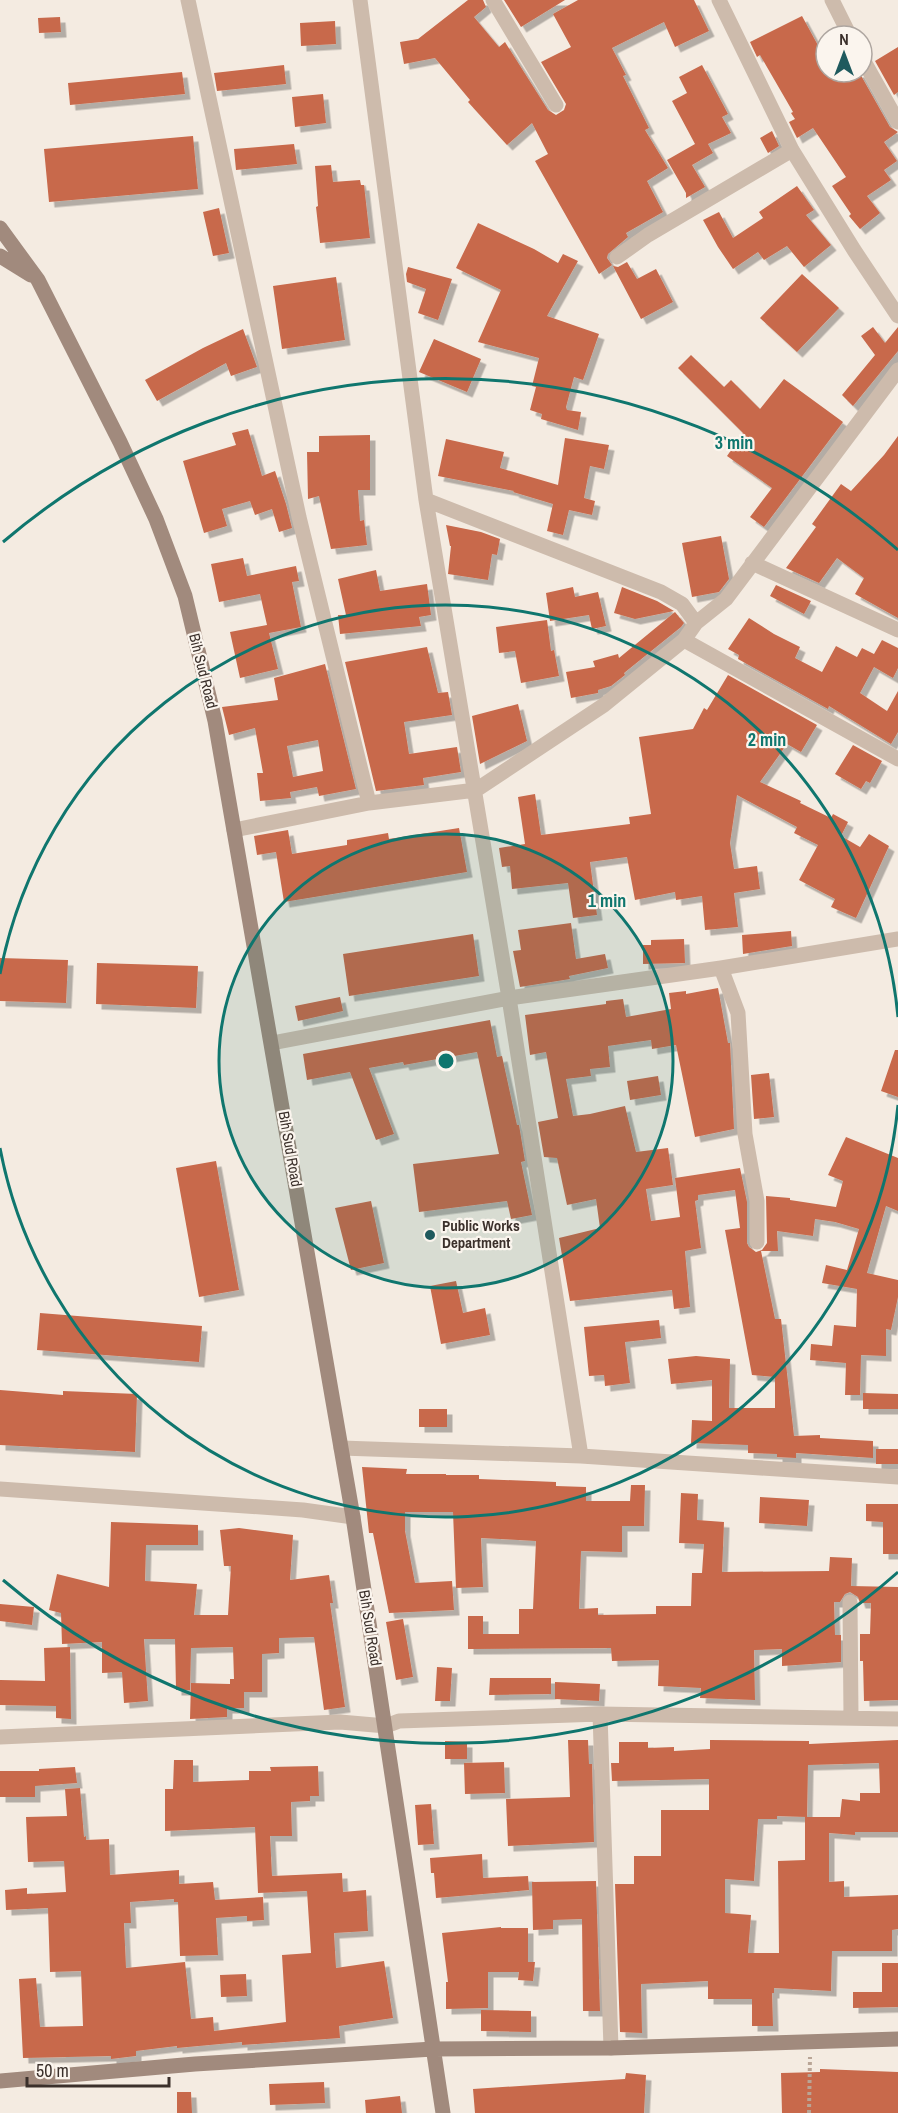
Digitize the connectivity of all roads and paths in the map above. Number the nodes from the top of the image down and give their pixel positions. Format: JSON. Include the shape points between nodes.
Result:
{"nodes":[{"id":1,"x":188,"y":0,"type":"edge"},
{"id":2,"x":360,"y":0,"type":"edge"},
{"id":3,"x":493,"y":0,"type":"edge"},
{"id":4,"x":719,"y":0,"type":"edge"},
{"id":5,"x":832,"y":0,"type":"edge"},
{"id":6,"x":844,"y":24,"type":"edge"},
{"id":7,"x":874,"y":79,"type":"edge"},
{"id":8,"x":556,"y":105,"type":"dead end"},
{"id":9,"x":898,"y":122,"type":"edge"},
{"id":10,"x":792,"y":150,"type":"junction"},
{"id":11,"x":0,"y":228,"type":"edge"},
{"id":12,"x":0,"y":256,"type":"edge"},
{"id":13,"x":617,"y":257,"type":"dead end"},
{"id":14,"x":38,"y":280,"type":"junction"},
{"id":15,"x":898,"y":316,"type":"edge"},
{"id":16,"x":898,"y":370,"type":"edge"},
{"id":17,"x":426,"y":500,"type":"junction"},
{"id":18,"x":752,"y":564,"type":"junction"},
{"id":19,"x":696,"y":623,"type":"junction"},
{"id":20,"x":898,"y":630,"type":"edge"},
{"id":21,"x":684,"y":640,"type":"junction"},
{"id":22,"x":898,"y":759,"type":"edge"},
{"id":23,"x":476,"y":790,"type":"junction"},
{"id":24,"x":369,"y":803,"type":"junction"},
{"id":25,"x":234,"y":830,"type":"junction"},
{"id":26,"x":898,"y":939,"type":"edge"},
{"id":27,"x":721,"y":968,"type":"junction"},
{"id":28,"x":510,"y":998,"type":"junction"},
{"id":29,"x":272,"y":1043,"type":"junction"},
{"id":30,"x":757,"y":1242,"type":"dead end"},
{"id":31,"x":341,"y":1448,"type":"junction"},
{"id":32,"x":581,"y":1456,"type":"junction"},
{"id":33,"x":898,"y":1477,"type":"edge"},
{"id":34,"x":0,"y":1490,"type":"edge"},
{"id":35,"x":353,"y":1517,"type":"junction"},
{"id":36,"x":850,"y":1602,"type":"dead end"},
{"id":37,"x":600,"y":1714,"type":"junction"},
{"id":38,"x":851,"y":1717,"type":"junction"},
{"id":39,"x":898,"y":1719,"type":"edge"},
{"id":40,"x":386,"y":1726,"type":"junction"},
{"id":41,"x":0,"y":1737,"type":"edge"},
{"id":42,"x":898,"y":2039,"type":"edge"},
{"id":43,"x":811,"y":2043,"type":"junction"},
{"id":44,"x":611,"y":2048,"type":"junction"},
{"id":45,"x":433,"y":2049,"type":"junction"},
{"id":46,"x":0,"y":2081,"type":"edge"},
{"id":47,"x":443,"y":2113,"type":"edge"},
{"id":48,"x":809,"y":2113,"type":"edge"}],
"edges":[{"from":1,"to":24,"type":"street","via":[[299,518]]},
{"from":2,"to":17,"type":"street"},
{"from":3,"to":8,"type":"street"},
{"from":4,"to":10,"type":"street"},
{"from":5,"to":6,"type":"street"},
{"from":7,"to":9,"type":"street"},
{"from":10,"to":13,"type":"street"},
{"from":10,"to":15,"type":"street"},
{"from":11,"to":14,"type":"main road","name":"Bih Sud Road"},
{"from":12,"to":14,"type":"main road"},
{"from":14,"to":25,"type":"main road","name":"Bih Sud Road","via":[[156,519],[185,596],[215,721]]},
{"from":16,"to":18,"type":"street"},
{"from":17,"to":19,"type":"street","via":[[661,592],[682,604]]},
{"from":17,"to":23,"type":"street"},
{"from":18,"to":19,"type":"street","via":[[726,599]]},
{"from":18,"to":20,"type":"street"},
{"from":19,"to":21,"type":"street"},
{"from":21,"to":22,"type":"street"},
{"from":21,"to":23,"type":"street","via":[[604,705]]},
{"from":23,"to":24,"type":"street"},
{"from":23,"to":28,"type":"street"},
{"from":24,"to":25,"type":"street"},
{"from":25,"to":29,"type":"main road","name":"Bih Sud Road"},
{"from":26,"to":27,"type":"street"},
{"from":27,"to":28,"type":"street"},
{"from":27,"to":30,"type":"street","via":[[738,1013],[745,1134],[758,1201]]},
{"from":28,"to":29,"type":"street"},
{"from":28,"to":32,"type":"street"},
{"from":29,"to":31,"type":"main road","name":"Bih Sud Road"},
{"from":31,"to":32,"type":"street"},
{"from":31,"to":35,"type":"main road","name":"Bih Sud Road"},
{"from":32,"to":33,"type":"street"},
{"from":34,"to":35,"type":"street","via":[[303,1510]]},
{"from":35,"to":40,"type":"main road","name":"Bih Sud Road"},
{"from":36,"to":38,"type":"street"},
{"from":37,"to":38,"type":"street"},
{"from":37,"to":40,"type":"street","via":[[399,1720]]},
{"from":37,"to":44,"type":"street"},
{"from":38,"to":39,"type":"street"},
{"from":40,"to":41,"type":"street","via":[[340,1722]]},
{"from":40,"to":45,"type":"main road","name":"Bih Sud Road"},
{"from":42,"to":43,"type":"main road"},
{"from":43,"to":44,"type":"main road"},
{"from":43,"to":48,"type":"path"},
{"from":44,"to":45,"type":"main road"},
{"from":45,"to":46,"type":"main road"},
{"from":45,"to":47,"type":"main road","name":"Bih Sud Road"}]}
